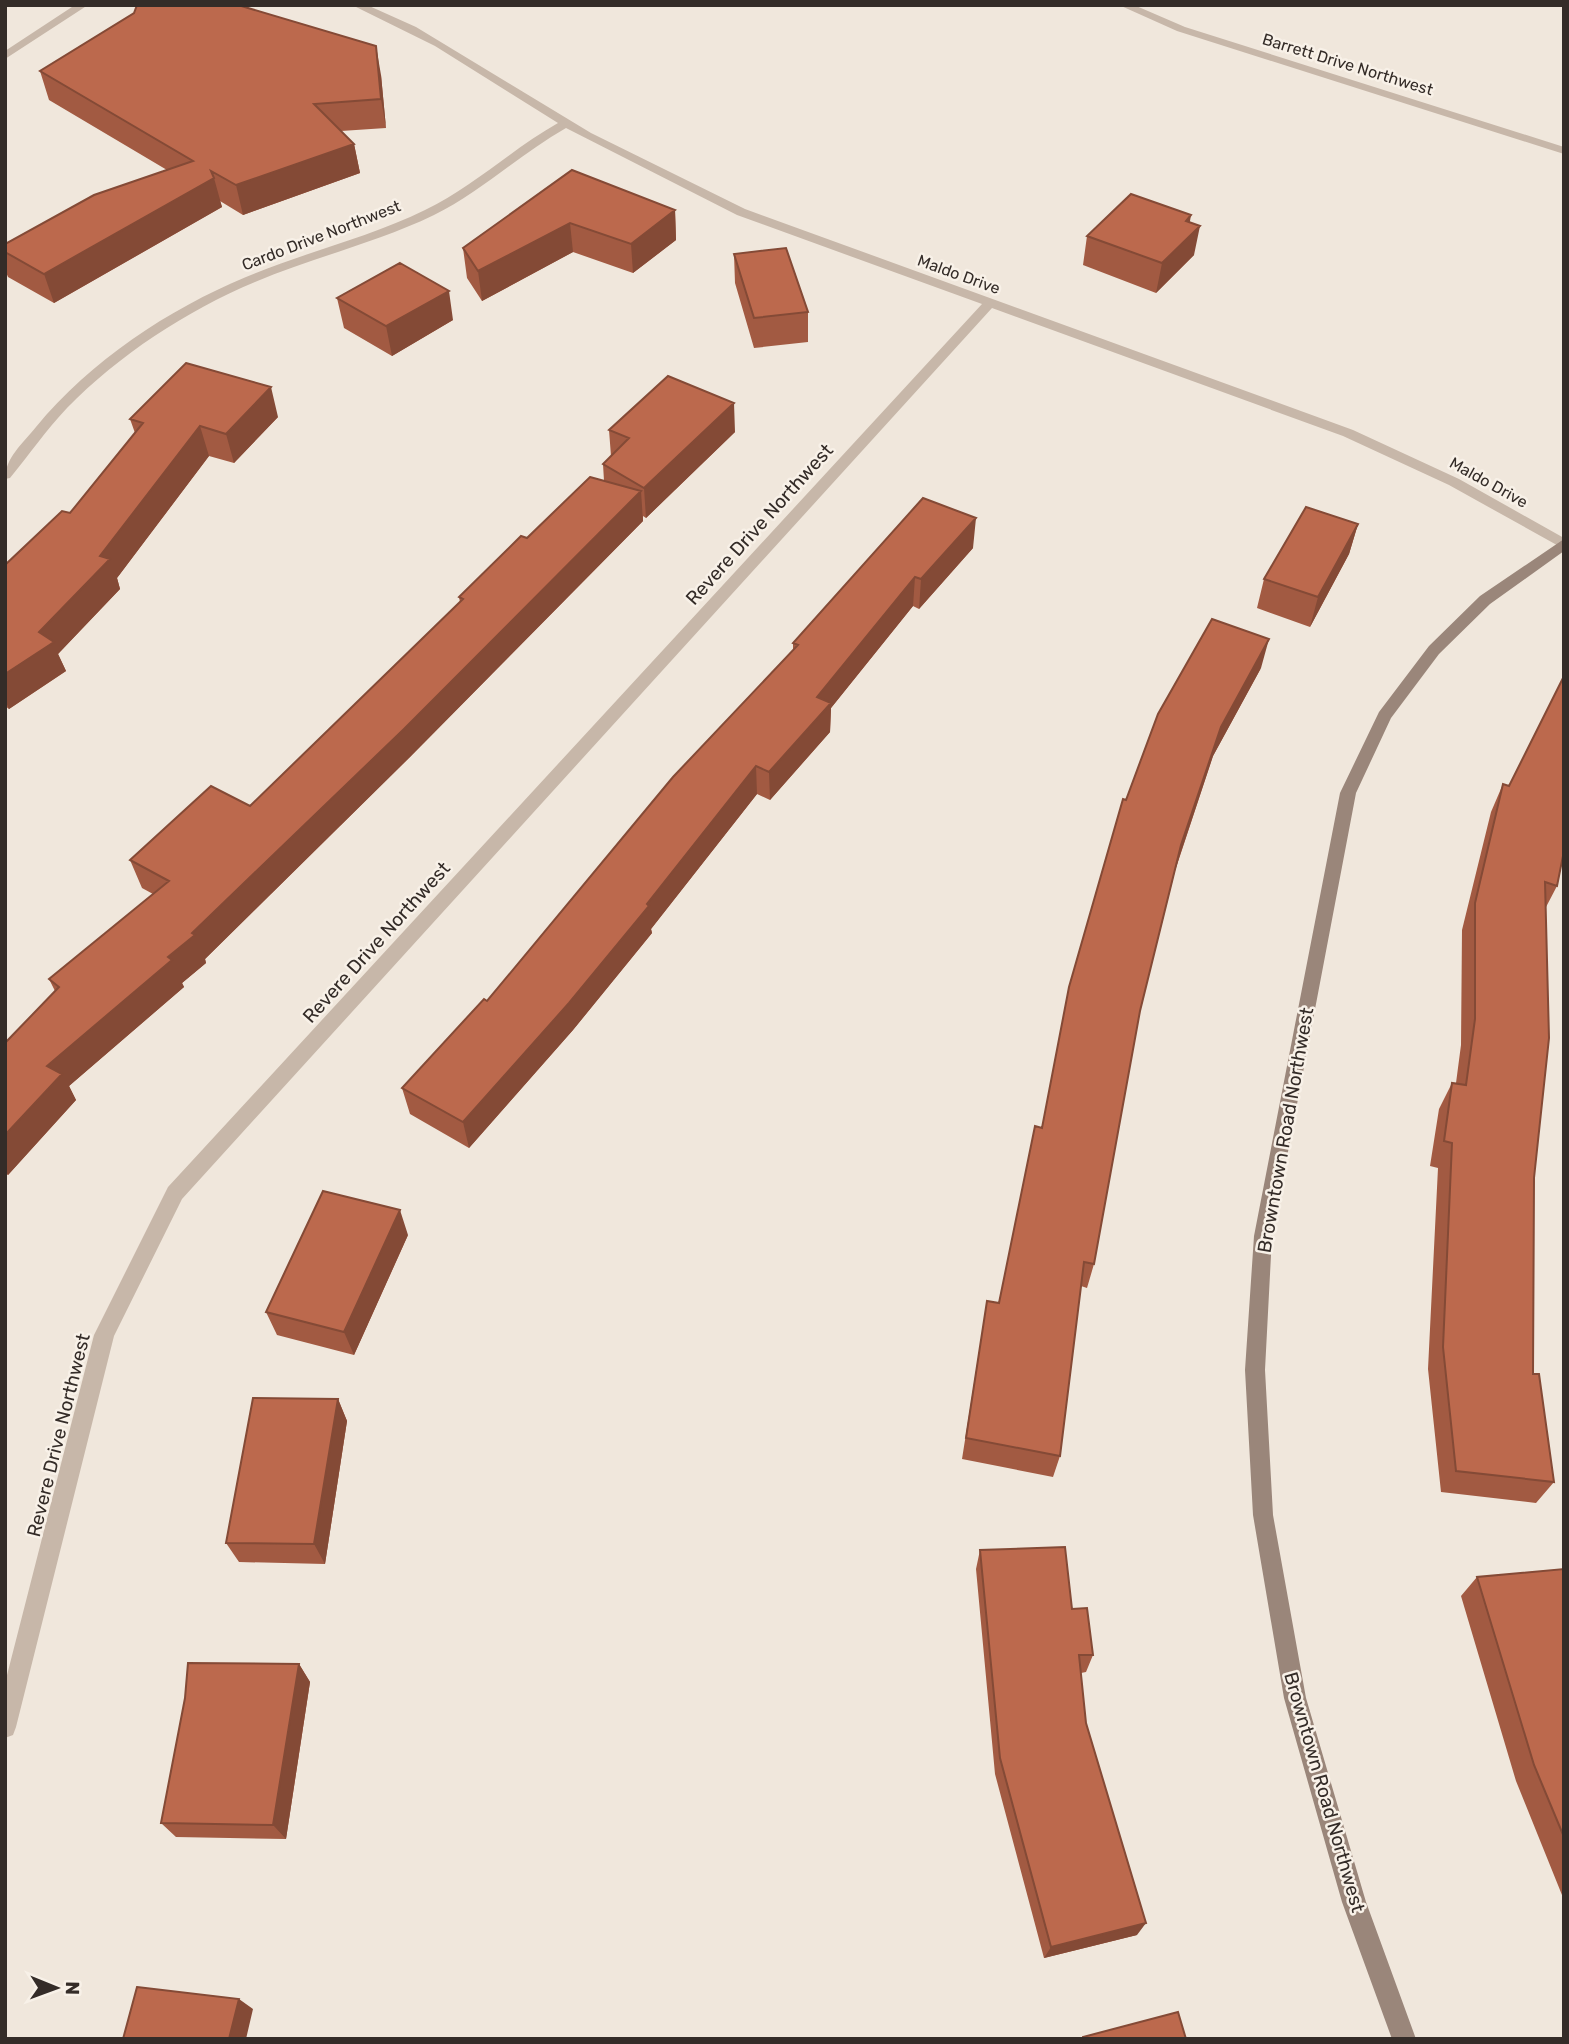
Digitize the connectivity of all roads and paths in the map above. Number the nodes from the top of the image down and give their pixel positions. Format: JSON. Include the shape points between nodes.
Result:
{"nodes":[{"id":1,"x":83,"y":5,"type":"edge"},
{"id":2,"x":357,"y":5,"type":"edge"},
{"id":3,"x":1124,"y":5,"type":"edge"},
{"id":4,"x":5,"y":56,"type":"edge"},
{"id":5,"x":567,"y":123,"type":"junction"},
{"id":6,"x":1564,"y":151,"type":"edge"},
{"id":7,"x":989,"y":304,"type":"junction"},
{"id":8,"x":5,"y":475,"type":"edge"},
{"id":9,"x":1564,"y":544,"type":"edge"},
{"id":10,"x":5,"y":1727,"type":"edge"},
{"id":11,"x":1404,"y":2039,"type":"edge"}],
"edges":[{"from":1,"to":4,"type":"street"},
{"from":2,"to":5,"type":"street","name":"Maldo Drive","via":[[446,48]]},
{"from":3,"to":6,"type":"street","name":"Barrett Drive Northwest","via":[[1181,29]]},
{"from":5,"to":7,"type":"street","name":"Maldo Drive","via":[[741,212]]},
{"from":5,"to":8,"type":"street","name":"Cardo Drive Northwest","via":[[536,139],[479,184],[432,211],[249,280],[151,332],[69,398]]},
{"from":7,"to":9,"type":"street","name":"Maldo Drive","via":[[1348,433],[1454,482]]},
{"from":7,"to":10,"type":"street","name":"Revere Drive Northwest","via":[[175,1193],[104,1335]]},
{"from":9,"to":11,"type":"street","name":"Browntown Road Northwest","via":[[1485,600],[1434,650],[1384,716],[1348,793],[1263,1236],[1255,1370],[1265,1528],[1295,1698],[1354,1902]]}]}
